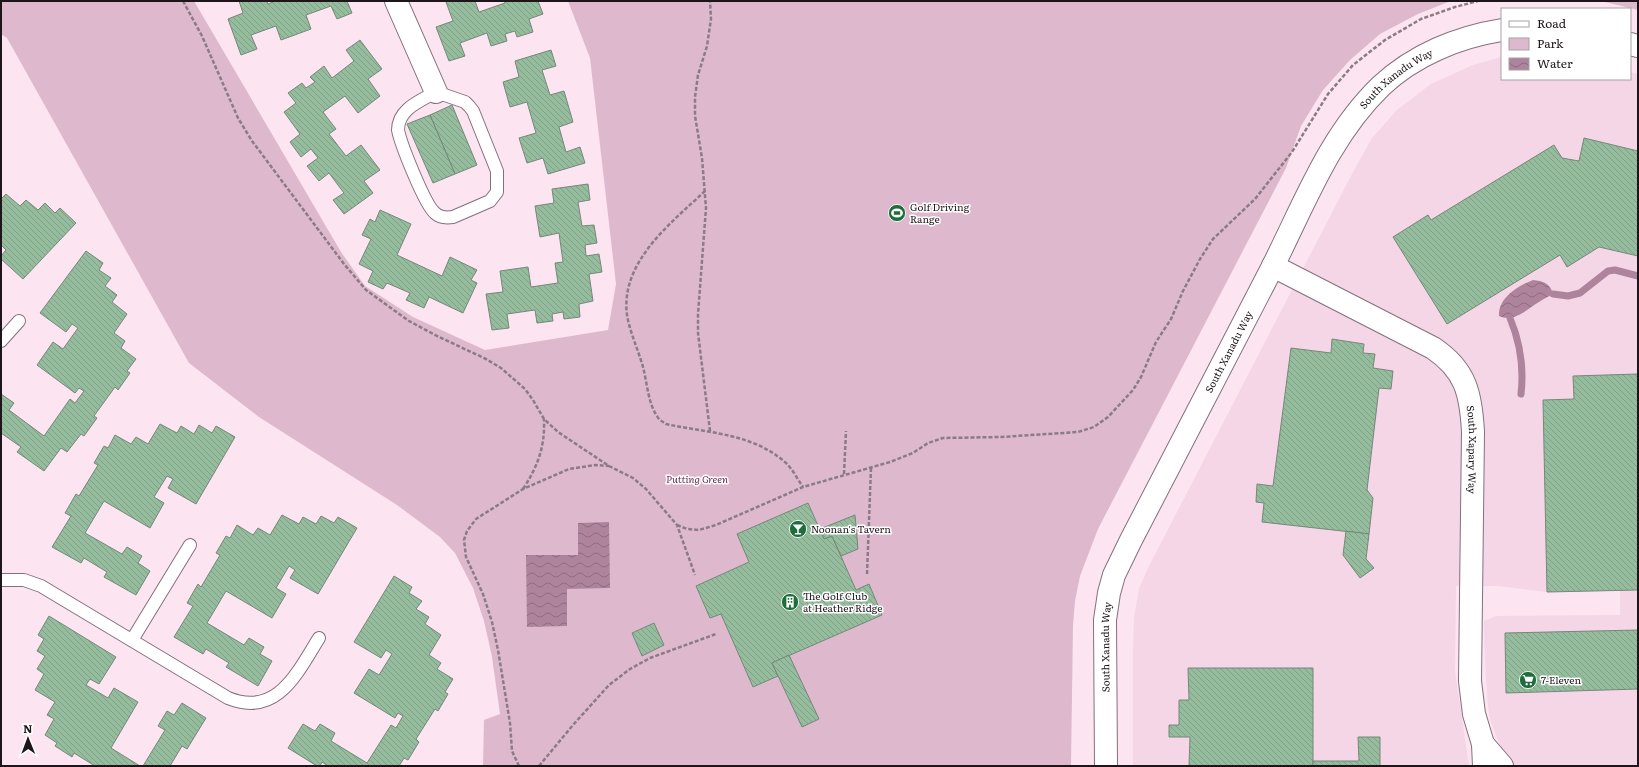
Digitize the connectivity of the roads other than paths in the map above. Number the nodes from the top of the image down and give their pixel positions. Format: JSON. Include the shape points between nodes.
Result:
{"nodes":[{"id":1,"x":396,"y":1,"type":"edge"},
{"id":2,"x":1501,"y":30,"type":"edge"},
{"id":3,"x":436,"y":92,"type":"junction"},
{"id":4,"x":1273,"y":266,"type":"junction"},
{"id":5,"x":19,"y":321,"type":"dead end"},
{"id":6,"x":1,"y":341,"type":"edge"},
{"id":7,"x":190,"y":545,"type":"dead end"},
{"id":8,"x":1,"y":580,"type":"edge"},
{"id":9,"x":319,"y":638,"type":"dead end"},
{"id":10,"x":132,"y":640,"type":"junction"},
{"id":11,"x":1484,"y":744,"type":"junction"},
{"id":12,"x":1106,"y":766,"type":"edge"},
{"id":13,"x":1484,"y":766,"type":"edge"},
{"id":14,"x":1502,"y":766,"type":"edge"}],
"edges":[{"from":1,"to":3,"type":"street"},
{"from":2,"to":4,"type":"street","name":"South Xanadu Way","via":[[1466,38],[1435,50],[1394,74],[1374,93],[1350,121],[1332,148]]},
{"from":3,"to":3,"type":"lane","via":[[465,102],[473,111],[498,178],[497,192],[490,201],[447,218],[430,208],[398,130],[404,113]]},
{"from":4,"to":11,"type":"street","name":"South Xapary Way","via":[[1433,348],[1457,369],[1464,382],[1470,400],[1473,432],[1470,685],[1474,714]]},
{"from":4,"to":12,"type":"street","name":"South Xanadu Way","via":[[1114,575],[1107,603],[1105,627]]},
{"from":5,"to":6,"type":"lane"},
{"from":7,"to":10,"type":"lane"},
{"from":8,"to":10,"type":"lane","via":[[32,582]]},
{"from":9,"to":10,"type":"lane","via":[[299,670],[279,692],[267,701],[253,704],[228,698]]},
{"from":11,"to":13,"type":"street","name":"South Xapary Way"},
{"from":11,"to":14,"type":"street","name":"South Xapary Way"}]}
